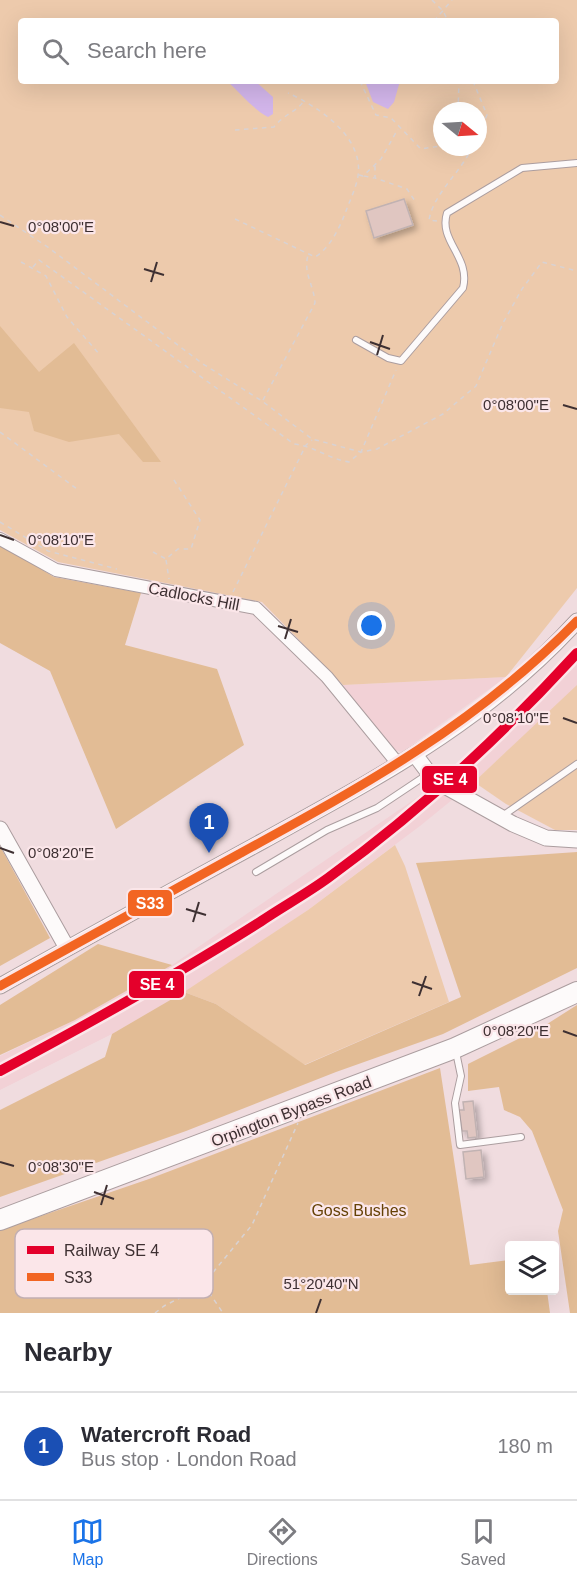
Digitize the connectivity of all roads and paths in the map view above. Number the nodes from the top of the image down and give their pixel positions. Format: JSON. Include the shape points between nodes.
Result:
{"nodes":[{"id":1,"x":432,"y":0,"type":"edge"},
{"id":2,"x":452,"y":0,"type":"edge"},
{"id":3,"x":443,"y":11,"type":"junction"},
{"id":4,"x":437,"y":18,"type":"edge"},
{"id":5,"x":446,"y":18,"type":"edge"},
{"id":6,"x":361,"y":84,"type":"edge"},
{"id":7,"x":459,"y":84,"type":"edge"},
{"id":8,"x":474,"y":84,"type":"edge"},
{"id":9,"x":288,"y":93,"type":"dead end"},
{"id":10,"x":303,"y":101,"type":"junction"},
{"id":11,"x":458,"y":102,"type":"edge"},
{"id":12,"x":482,"y":102,"type":"edge"},
{"id":13,"x":399,"y":127,"type":"junction"},
{"id":14,"x":235,"y":130,"type":"dead end"},
{"id":15,"x":433,"y":147,"type":"edge"},
{"id":16,"x":468,"y":156,"type":"edge"},
{"id":17,"x":577,"y":163,"type":"edge"},
{"id":18,"x":375,"y":165,"type":"junction"},
{"id":19,"x":358,"y":175,"type":"junction"},
{"id":20,"x":363,"y":176,"type":"junction"},
{"id":21,"x":375,"y":178,"type":"junction"},
{"id":22,"x":415,"y":201,"type":"dead end"},
{"id":23,"x":0,"y":215,"type":"edge"},
{"id":24,"x":236,"y":219,"type":"dead end"},
{"id":25,"x":445,"y":222,"type":"junction"},
{"id":26,"x":308,"y":255,"type":"junction"},
{"id":27,"x":21,"y":262,"type":"dead end"},
{"id":28,"x":33,"y":267,"type":"junction"},
{"id":29,"x":577,"y":271,"type":"edge"},
{"id":30,"x":356,"y":340,"type":"dead end"},
{"id":31,"x":100,"y":355,"type":"dead end"},
{"id":32,"x":401,"y":361,"type":"junction"},
{"id":33,"x":262,"y":401,"type":"junction"},
{"id":34,"x":0,"y":432,"type":"edge"},
{"id":35,"x":312,"y":439,"type":"junction"},
{"id":36,"x":306,"y":445,"type":"junction"},
{"id":37,"x":361,"y":452,"type":"junction"},
{"id":38,"x":171,"y":477,"type":"dead end"},
{"id":39,"x":77,"y":489,"type":"dead end"},
{"id":40,"x":0,"y":522,"type":"edge"},
{"id":41,"x":0,"y":539,"type":"edge"},
{"id":42,"x":153,"y":552,"type":"dead end"},
{"id":43,"x":166,"y":560,"type":"junction"},
{"id":44,"x":126,"y":571,"type":"dead end"},
{"id":45,"x":169,"y":580,"type":"dead end"},
{"id":46,"x":228,"y":602,"type":"junction"},
{"id":47,"x":577,"y":621,"type":"edge"},
{"id":48,"x":416,"y":756,"type":"junction"},
{"id":49,"x":577,"y":764,"type":"edge"},
{"id":50,"x":399,"y":765,"type":"junction"},
{"id":51,"x":432,"y":777,"type":"junction"},
{"id":52,"x":500,"y":817,"type":"junction"},
{"id":53,"x":0,"y":829,"type":"edge"},
{"id":54,"x":577,"y":840,"type":"edge"},
{"id":55,"x":256,"y":872,"type":"dead end"},
{"id":56,"x":67,"y":948,"type":"junction"},
{"id":57,"x":0,"y":986,"type":"edge"},
{"id":58,"x":577,"y":992,"type":"edge"},
{"id":59,"x":455,"y":1048,"type":"junction"},
{"id":60,"x":307,"y":1105,"type":"junction"},
{"id":61,"x":521,"y":1137,"type":"dead end"},
{"id":62,"x":0,"y":1220,"type":"edge"},
{"id":63,"x":213,"y":1273,"type":"edge"},
{"id":64,"x":180,"y":1298,"type":"edge"},
{"id":65,"x":213,"y":1298,"type":"edge"},
{"id":66,"x":155,"y":1313,"type":"edge"},
{"id":67,"x":223,"y":1313,"type":"edge"}],
"edges":[{"from":1,"to":3,"type":"path"},
{"from":2,"to":3,"type":"path"},
{"from":3,"to":4,"type":"path"},
{"from":3,"to":5,"type":"path"},
{"from":6,"to":13,"type":"path","via":[[376,115],[391,118]]},
{"from":7,"to":11,"type":"path"},
{"from":8,"to":12,"type":"path"},
{"from":9,"to":10,"type":"path"},
{"from":10,"to":14,"type":"path","via":[[274,127]]},
{"from":10,"to":19,"type":"path","via":[[324,115],[353,145]]},
{"from":13,"to":15,"type":"path","via":[[421,149]]},
{"from":13,"to":18,"type":"path"},
{"from":16,"to":25,"type":"path","via":[[431,205],[429,220]]},
{"from":17,"to":25,"type":"lane","via":[[522,168],[447,213]]},
{"from":18,"to":20,"type":"path"},
{"from":18,"to":21,"type":"path"},
{"from":19,"to":20,"type":"path"},
{"from":19,"to":26,"type":"path","via":[[339,228],[321,253],[315,257]]},
{"from":20,"to":21,"type":"path"},
{"from":21,"to":22,"type":"path","via":[[407,189]]},
{"from":23,"to":33,"type":"path","via":[[203,364]]},
{"from":24,"to":26,"type":"path"},
{"from":25,"to":32,"type":"lane","via":[[462,261],[466,276],[463,288]]},
{"from":26,"to":33,"type":"path","via":[[308,282],[315,303]]},
{"from":27,"to":28,"type":"path"},
{"from":28,"to":31,"type":"path","via":[[46,276],[68,317]]},
{"from":28,"to":36,"type":"path","via":[[39,260],[294,444]]},
{"from":29,"to":37,"type":"path","via":[[542,262],[503,323],[476,386],[442,414],[377,449]]},
{"from":30,"to":32,"type":"lane"},
{"from":32,"to":37,"type":"path"},
{"from":33,"to":35,"type":"path"},
{"from":34,"to":39,"type":"path"},
{"from":35,"to":36,"type":"path"},
{"from":35,"to":37,"type":"path"},
{"from":36,"to":37,"type":"path","via":[[349,462]]},
{"from":36,"to":46,"type":"path"},
{"from":38,"to":43,"type":"path","via":[[200,520],[191,549],[178,549]]},
{"from":40,"to":44,"type":"path","via":[[48,551]]},
{"from":41,"to":46,"type":"street","name":"Cadlocks Hill","via":[[56,570]]},
{"from":42,"to":43,"type":"path"},
{"from":43,"to":45,"type":"path"},
{"from":46,"to":50,"type":"street","name":"Cadlocks Hill","via":[[256,608],[327,677]]},
{"from":47,"to":48,"type":"street","via":[[495,700]]},
{"from":48,"to":50,"type":"street"},
{"from":48,"to":51,"type":"street"},
{"from":49,"to":52,"type":"lane"},
{"from":50,"to":56,"type":"street"},
{"from":51,"to":52,"type":"street"},
{"from":51,"to":55,"type":"lane","via":[[327,830]]},
{"from":52,"to":54,"type":"street","via":[[539,837]]},
{"from":53,"to":56,"type":"street"},
{"from":56,"to":57,"type":"street"},
{"from":58,"to":59,"type":"main road","name":"Orpington Bypass Road"},
{"from":59,"to":60,"type":"main road","name":"Orpington Bypass Road"},
{"from":59,"to":61,"type":"lane","via":[[462,1076],[455,1102],[460,1145]]},
{"from":60,"to":62,"type":"main road","name":"Orpington Bypass Road"},
{"from":60,"to":63,"type":"path","via":[[252,1225]]},
{"from":64,"to":66,"type":"path"},
{"from":65,"to":67,"type":"path"}]}
